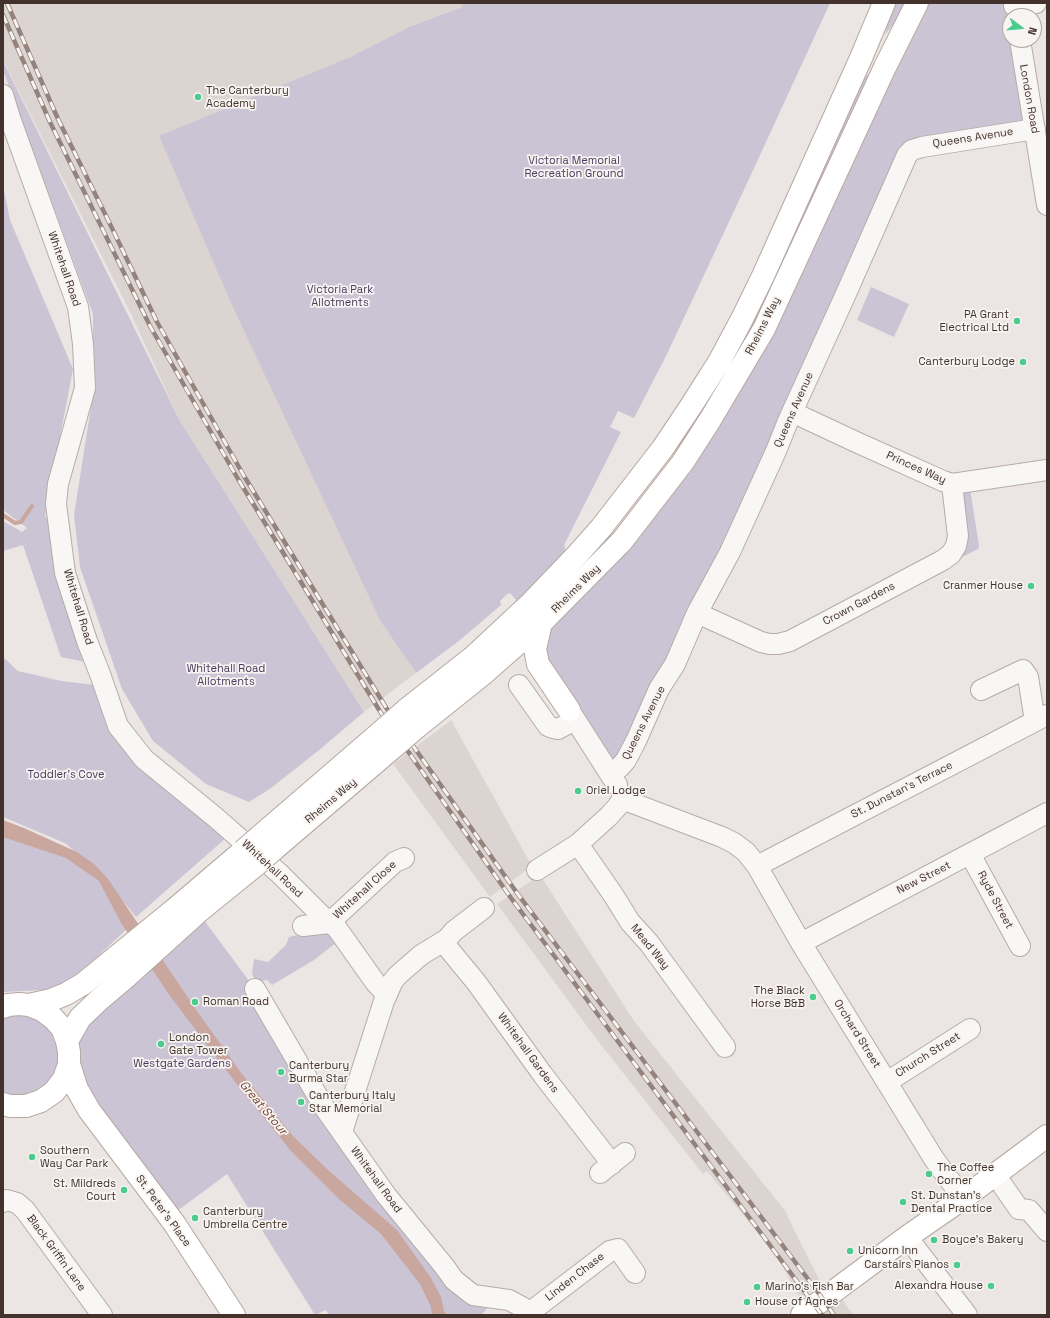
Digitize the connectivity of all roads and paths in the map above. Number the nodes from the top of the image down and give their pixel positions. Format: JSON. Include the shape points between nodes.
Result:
{"nodes":[{"id":1,"x":884,"y":3,"type":"edge"},
{"id":2,"x":917,"y":3,"type":"edge"},
{"id":3,"x":1036,"y":3,"type":"edge"},
{"id":4,"x":1014,"y":8,"type":"edge"},
{"id":5,"x":1021,"y":48,"type":"edge"},
{"id":6,"x":3,"y":95,"type":"edge"},
{"id":7,"x":1034,"y":129,"type":"junction"},
{"id":8,"x":1047,"y":205,"type":"edge"},
{"id":9,"x":792,"y":412,"type":"junction"},
{"id":10,"x":1047,"y":470,"type":"edge"},
{"id":11,"x":952,"y":484,"type":"junction"},
{"id":12,"x":697,"y":613,"type":"junction"},
{"id":13,"x":541,"y":623,"type":"junction"},
{"id":14,"x":520,"y":685,"type":"dead end"},
{"id":15,"x":981,"y":690,"type":"dead end"},
{"id":16,"x":572,"y":715,"type":"junction"},
{"id":17,"x":1041,"y":718,"type":"edge"},
{"id":18,"x":412,"y":719,"type":"junction"},
{"id":19,"x":610,"y":774,"type":"junction"},
{"id":20,"x":622,"y":800,"type":"junction"},
{"id":21,"x":1047,"y":813,"type":"edge"},
{"id":22,"x":578,"y":844,"type":"junction"},
{"id":23,"x":970,"y":854,"type":"junction"},
{"id":24,"x":404,"y":858,"type":"dead end"},
{"id":25,"x":757,"y":866,"type":"junction"},
{"id":26,"x":537,"y":870,"type":"dead end"},
{"id":27,"x":484,"y":908,"type":"dead end"},
{"id":28,"x":181,"y":916,"type":"junction"},
{"id":29,"x":329,"y":923,"type":"junction"},
{"id":30,"x":303,"y":926,"type":"dead end"},
{"id":31,"x":443,"y":942,"type":"junction"},
{"id":32,"x":801,"y":943,"type":"junction"},
{"id":33,"x":1020,"y":946,"type":"dead end"},
{"id":34,"x":260,"y":988,"type":"dead end"},
{"id":35,"x":387,"y":995,"type":"junction"},
{"id":36,"x":29,"y":1005,"type":"junction"},
{"id":37,"x":5,"y":1006,"type":"edge"},
{"id":38,"x":970,"y":1029,"type":"dead end"},
{"id":39,"x":67,"y":1041,"type":"junction"},
{"id":40,"x":725,"y":1047,"type":"dead end"},
{"id":41,"x":69,"y":1064,"type":"junction"},
{"id":42,"x":887,"y":1082,"type":"junction"},
{"id":43,"x":41,"y":1101,"type":"junction"},
{"id":44,"x":3,"y":1104,"type":"edge"},
{"id":45,"x":89,"y":1110,"type":"junction"},
{"id":46,"x":342,"y":1132,"type":"junction"},
{"id":47,"x":1047,"y":1136,"type":"edge"},
{"id":48,"x":612,"y":1164,"type":"dead end"},
{"id":49,"x":996,"y":1174,"type":"junction"},
{"id":50,"x":963,"y":1198,"type":"junction"},
{"id":51,"x":3,"y":1202,"type":"edge"},
{"id":52,"x":1047,"y":1231,"type":"edge"},
{"id":53,"x":907,"y":1237,"type":"junction"},
{"id":54,"x":635,"y":1273,"type":"dead end"},
{"id":55,"x":529,"y":1314,"type":"edge"},
{"id":56,"x":102,"y":1315,"type":"edge"},
{"id":57,"x":234,"y":1315,"type":"edge"},
{"id":58,"x":802,"y":1315,"type":"edge"},
{"id":59,"x":967,"y":1315,"type":"edge"}],
"edges":[{"from":1,"to":18,"type":"main road","name":"Rheims Way","via":[[764,276],[722,356],[691,406],[602,528],[530,604]]},
{"from":2,"to":13,"type":"main road","name":"Rheims Way","via":[[764,329],[710,420],[683,462],[622,541]]},
{"from":3,"to":4,"type":"street"},
{"from":5,"to":7,"type":"street","name":"London Road"},
{"from":6,"to":29,"type":"street","name":"Whitehall Road","via":[[78,307],[85,388],[58,484],[56,504],[65,573],[118,726],[144,759],[280,874]]},
{"from":7,"to":8,"type":"street","name":"London Road"},
{"from":7,"to":9,"type":"street","name":"Queens Avenue","via":[[922,147],[912,150],[907,155]]},
{"from":9,"to":11,"type":"street","name":"Princes Way"},
{"from":9,"to":12,"type":"street","name":"Queens Avenue","via":[[730,552]]},
{"from":10,"to":11,"type":"street","name":"Princes Way"},
{"from":11,"to":12,"type":"street","name":"Crown Gardens","via":[[958,536],[951,554],[790,641],[778,644],[765,643]]},
{"from":12,"to":19,"type":"street","name":"Queens Avenue","via":[[675,664],[659,689],[626,760]]},
{"from":13,"to":16,"type":"main road","via":[[535,649],[538,664]]},
{"from":13,"to":18,"type":"main road","name":"Rheims Way","via":[[482,675]]},
{"from":14,"to":16,"type":"street","via":[[548,726],[558,729]]},
{"from":15,"to":17,"type":"street","via":[[1023,670],[1028,677]]},
{"from":16,"to":19,"type":"street"},
{"from":17,"to":25,"type":"street","name":"St. Dunstan's Terrace"},
{"from":18,"to":28,"type":"main road","name":"Rheims Way","bridge":true},
{"from":19,"to":20,"type":"street","via":[[621,790]]},
{"from":20,"to":22,"type":"street","via":[[609,816]]},
{"from":20,"to":25,"type":"street","via":[[728,840],[746,852]]},
{"from":21,"to":23,"type":"street","name":"New Street"},
{"from":22,"to":26,"type":"street"},
{"from":22,"to":40,"type":"street","name":"Mead Way","via":[[630,922],[649,942]]},
{"from":23,"to":32,"type":"street","name":"New Street"},
{"from":23,"to":33,"type":"street","name":"Ryde Street"},
{"from":24,"to":29,"type":"street","name":"Whitehall Close","via":[[395,862]]},
{"from":25,"to":32,"type":"street","name":"Orchard Street"},
{"from":27,"to":31,"type":"street"},
{"from":28,"to":36,"type":"main road","name":"Rheims Way","via":[[66,994]]},
{"from":28,"to":39,"type":"main road","name":"Rheims Way","via":[[126,977],[80,1018]]},
{"from":29,"to":30,"type":"street","name":"Whitehall Close"},
{"from":29,"to":35,"type":"street","name":"Whitehall Road","via":[[336,927]]},
{"from":31,"to":35,"type":"street","via":[[421,955],[398,975]]},
{"from":31,"to":48,"type":"street","name":"Whitehall Gardens","via":[[476,982]]},
{"from":32,"to":42,"type":"street","name":"Orchard Street"},
{"from":34,"to":46,"type":"street","name":"Whitehall Road","via":[[324,1107]]},
{"from":35,"to":46,"type":"street"},
{"from":36,"to":37,"type":"main road"},
{"from":36,"to":39,"type":"main road","via":[[53,1018],[62,1028]]},
{"from":38,"to":42,"type":"street","name":"Church Street"},
{"from":39,"to":41,"type":"main road"},
{"from":41,"to":43,"type":"main road","via":[[64,1079],[54,1092]]},
{"from":41,"to":45,"type":"main road","name":"St. Peter's Place"},
{"from":42,"to":50,"type":"street","name":"Orchard Street","via":[[930,1153]]},
{"from":43,"to":44,"type":"main road","via":[[26,1106]]},
{"from":43,"to":45,"type":"main road","via":[[66,1102]]},
{"from":45,"to":57,"type":"main road","name":"St. Peter's Place","via":[[174,1223]]},
{"from":46,"to":55,"type":"street","name":"Whitehall Road","via":[[386,1195],[454,1280],[474,1295],[509,1300]]},
{"from":47,"to":49,"type":"main road"},
{"from":49,"to":50,"type":"main road"},
{"from":49,"to":52,"type":"street","via":[[1020,1209],[1030,1210]]},
{"from":50,"to":53,"type":"main road"},
{"from":51,"to":56,"type":"street","name":"Black Griffin Lane","via":[[7,1200],[17,1203],[25,1210]]},
{"from":53,"to":58,"type":"main road"},
{"from":53,"to":59,"type":"street"},
{"from":54,"to":55,"type":"street","name":"Linden Chase","via":[[618,1249],[610,1250]]}]}
